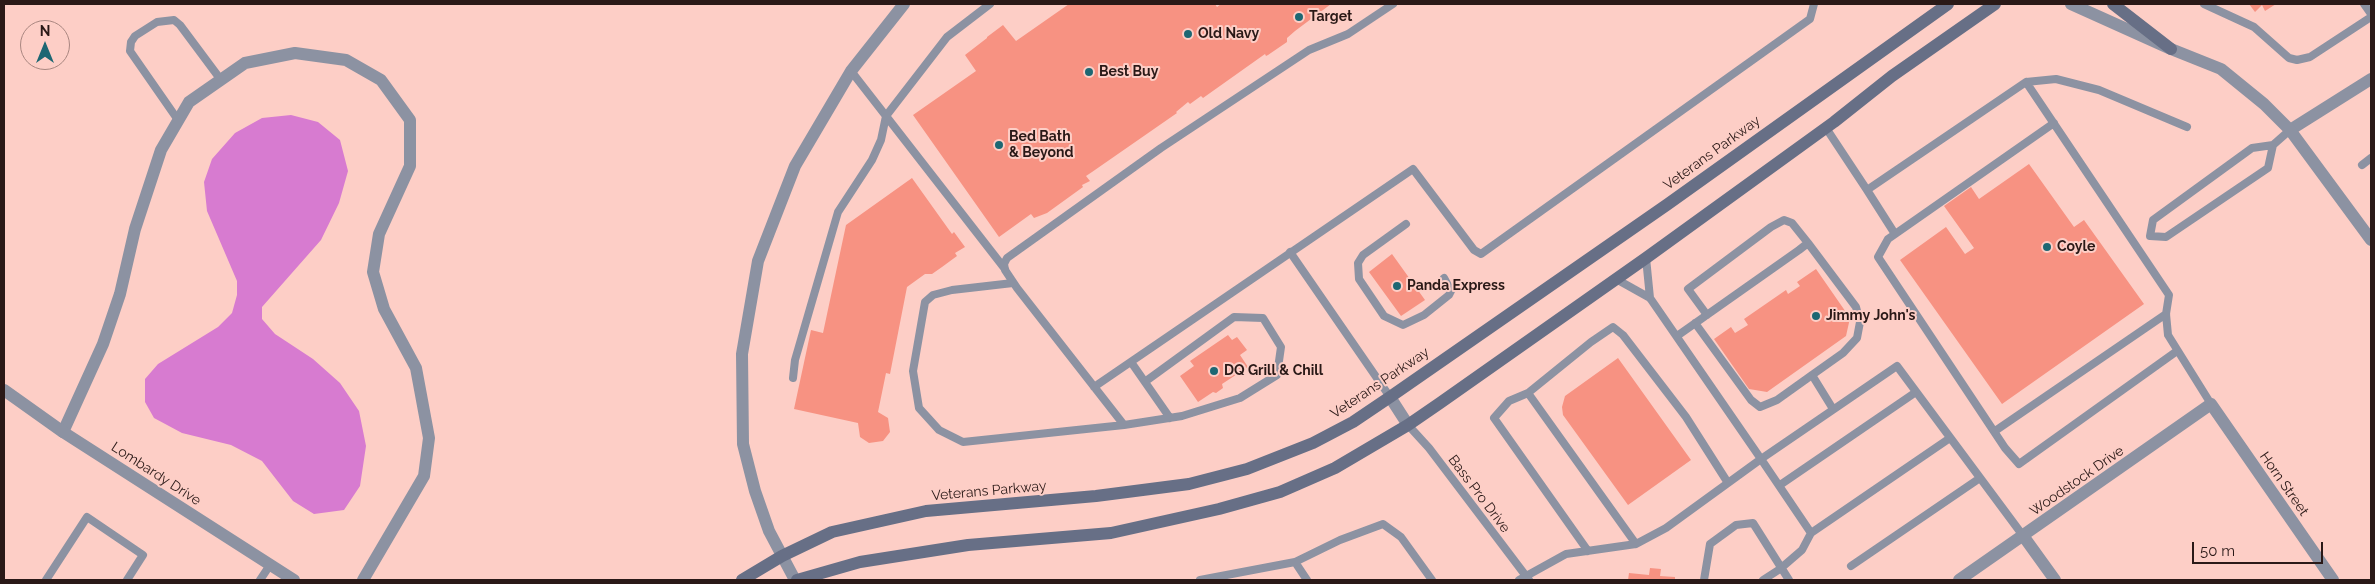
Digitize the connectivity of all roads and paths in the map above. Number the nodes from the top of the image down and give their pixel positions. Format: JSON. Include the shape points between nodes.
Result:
{"nodes":[{"id":1,"x":904,"y":4,"type":"edge"},
{"id":2,"x":990,"y":4,"type":"edge"},
{"id":3,"x":1393,"y":4,"type":"edge"},
{"id":4,"x":1814,"y":4,"type":"edge"},
{"id":5,"x":1995,"y":4,"type":"edge"},
{"id":6,"x":2071,"y":4,"type":"edge"},
{"id":7,"x":2112,"y":4,"type":"edge"},
{"id":8,"x":2204,"y":4,"type":"edge"},
{"id":9,"x":2364,"y":4,"type":"edge"},
{"id":10,"x":1941,"y":6,"type":"edge"},
{"id":11,"x":2371,"y":15,"type":"edge"},
{"id":12,"x":2171,"y":49,"type":"junction"},
{"id":13,"x":851,"y":71,"type":"junction"},
{"id":14,"x":2371,"y":79,"type":"edge"},
{"id":15,"x":221,"y":80,"type":"junction"},
{"id":16,"x":2026,"y":82,"type":"junction"},
{"id":17,"x":886,"y":116,"type":"junction"},
{"id":18,"x":178,"y":120,"type":"junction"},
{"id":19,"x":2054,"y":123,"type":"junction"},
{"id":20,"x":2187,"y":127,"type":"dead end"},
{"id":21,"x":1826,"y":128,"type":"junction"},
{"id":22,"x":2290,"y":130,"type":"junction"},
{"id":23,"x":2273,"y":145,"type":"junction"},
{"id":24,"x":2371,"y":158,"type":"edge"},
{"id":25,"x":2362,"y":165,"type":"dead end"},
{"id":26,"x":1867,"y":190,"type":"junction"},
{"id":27,"x":1406,"y":224,"type":"dead end"},
{"id":28,"x":1895,"y":234,"type":"junction"},
{"id":29,"x":2150,"y":236,"type":"junction"},
{"id":30,"x":2371,"y":240,"type":"edge"},
{"id":31,"x":1808,"y":243,"type":"junction"},
{"id":32,"x":2135,"y":245,"type":"junction"},
{"id":33,"x":1290,"y":252,"type":"junction"},
{"id":34,"x":1646,"y":258,"type":"junction"},
{"id":35,"x":1005,"y":270,"type":"junction"},
{"id":36,"x":1444,"y":278,"type":"dead end"},
{"id":37,"x":1616,"y":279,"type":"junction"},
{"id":38,"x":1013,"y":283,"type":"junction"},
{"id":39,"x":1650,"y":298,"type":"junction"},
{"id":40,"x":2166,"y":314,"type":"junction"},
{"id":41,"x":1707,"y":315,"type":"junction"},
{"id":42,"x":1695,"y":323,"type":"junction"},
{"id":43,"x":1677,"y":336,"type":"junction"},
{"id":44,"x":2177,"y":351,"type":"junction"},
{"id":45,"x":1131,"y":362,"type":"junction"},
{"id":46,"x":1812,"y":375,"type":"junction"},
{"id":47,"x":793,"y":378,"type":"dead end"},
{"id":48,"x":1146,"y":381,"type":"junction"},
{"id":49,"x":1094,"y":387,"type":"junction"},
{"id":50,"x":4,"y":390,"type":"edge"},
{"id":51,"x":1916,"y":392,"type":"junction"},
{"id":52,"x":1528,"y":393,"type":"junction"},
{"id":53,"x":1390,"y":397,"type":"junction"},
{"id":54,"x":2211,"y":404,"type":"junction"},
{"id":55,"x":1833,"y":409,"type":"junction"},
{"id":56,"x":1170,"y":418,"type":"junction"},
{"id":57,"x":1124,"y":425,"type":"junction"},
{"id":58,"x":1408,"y":425,"type":"junction"},
{"id":59,"x":63,"y":432,"type":"junction"},
{"id":60,"x":1995,"y":432,"type":"junction"},
{"id":61,"x":1950,"y":438,"type":"junction"},
{"id":62,"x":1761,"y":459,"type":"junction"},
{"id":63,"x":1980,"y":478,"type":"junction"},
{"id":64,"x":1728,"y":483,"type":"junction"},
{"id":65,"x":1780,"y":485,"type":"junction"},
{"id":66,"x":1811,"y":533,"type":"junction"},
{"id":67,"x":2024,"y":537,"type":"junction"},
{"id":68,"x":1636,"y":544,"type":"junction"},
{"id":69,"x":1588,"y":552,"type":"junction"},
{"id":70,"x":782,"y":556,"type":"junction"},
{"id":71,"x":1294,"y":562,"type":"junction"},
{"id":72,"x":270,"y":565,"type":"junction"},
{"id":73,"x":1851,"y":566,"type":"dead end"},
{"id":74,"x":1780,"y":569,"type":"junction"},
{"id":75,"x":1230,"y":578,"type":"edge"},
{"id":76,"x":1524,"y":579,"type":"edge"},
{"id":77,"x":46,"y":580,"type":"edge"},
{"id":78,"x":127,"y":580,"type":"edge"},
{"id":79,"x":260,"y":580,"type":"edge"},
{"id":80,"x":294,"y":580,"type":"edge"},
{"id":81,"x":363,"y":580,"type":"edge"},
{"id":82,"x":742,"y":580,"type":"edge"},
{"id":83,"x":796,"y":580,"type":"edge"},
{"id":84,"x":1200,"y":580,"type":"edge"},
{"id":85,"x":1307,"y":580,"type":"edge"},
{"id":86,"x":1432,"y":580,"type":"edge"},
{"id":87,"x":1704,"y":580,"type":"edge"},
{"id":88,"x":1763,"y":580,"type":"edge"},
{"id":89,"x":1788,"y":580,"type":"edge"},
{"id":90,"x":1959,"y":580,"type":"edge"},
{"id":91,"x":2055,"y":580,"type":"edge"},
{"id":92,"x":2333,"y":580,"type":"edge"}],
"edges":[{"from":1,"to":13,"type":"street"},
{"from":2,"to":17,"type":"lane","via":[[947,37]]},
{"from":3,"to":35,"type":"lane","via":[[1348,34],[1309,50],[1161,148],[1007,258]]},
{"from":4,"to":33,"type":"lane","via":[[1810,19],[1481,254],[1474,250],[1413,169]]},
{"from":5,"to":21,"type":"main road","via":[[1892,76]]},
{"from":6,"to":12,"type":"street"},
{"from":7,"to":12,"type":"main road"},
{"from":8,"to":11,"type":"lane","via":[[2254,27],[2290,58],[2297,60],[2310,57]]},
{"from":9,"to":11,"type":"lane"},
{"from":10,"to":53,"type":"main road","name":"Veterans Parkway","via":[[1668,204]]},
{"from":12,"to":22,"type":"street","via":[[2220,69],[2264,104]]},
{"from":13,"to":17,"type":"lane"},
{"from":13,"to":70,"type":"street","via":[[796,166],[758,261],[742,354],[743,444],[755,491]]},
{"from":14,"to":22,"type":"street"},
{"from":15,"to":18,"type":"street","via":[[189,102]]},
{"from":15,"to":18,"type":"lane","via":[[174,20],[157,22],[135,36],[130,51]]},
{"from":15,"to":81,"type":"street","via":[[245,63],[295,53],[346,60],[381,80],[410,120],[410,166],[379,234],[373,272],[384,310],[416,368],[429,438],[424,476]]},
{"from":16,"to":19,"type":"lane"},
{"from":16,"to":20,"type":"lane","via":[[2056,79],[2099,90]]},
{"from":16,"to":26,"type":"lane"},
{"from":17,"to":35,"type":"lane"},
{"from":17,"to":47,"type":"lane","via":[[881,140],[872,160],[838,212],[795,360]]},
{"from":18,"to":59,"type":"street","via":[[161,150],[103,344]]},
{"from":19,"to":28,"type":"lane"},
{"from":19,"to":32,"type":"lane"},
{"from":21,"to":26,"type":"lane"},
{"from":21,"to":34,"type":"main road"},
{"from":22,"to":23,"type":"lane"},
{"from":22,"to":30,"type":"street"},
{"from":23,"to":29,"type":"lane","via":[[2252,148],[2152,220]]},
{"from":23,"to":29,"type":"lane","via":[[2268,168],[2166,237]]},
{"from":24,"to":25,"type":"lane"},
{"from":26,"to":28,"type":"lane"},
{"from":27,"to":36,"type":"lane","via":[[1363,255],[1358,263],[1359,279],[1384,316],[1403,325],[1424,315],[1449,295],[1451,291]]},
{"from":28,"to":60,"type":"lane","via":[[1888,239],[1878,257]]},
{"from":29,"to":32,"type":"lane"},
{"from":31,"to":41,"type":"lane"},
{"from":31,"to":41,"type":"lane","via":[[1792,223],[1784,220],[1771,227],[1688,289]]},
{"from":31,"to":46,"type":"lane","via":[[1856,306],[1860,322],[1857,338],[1843,353]]},
{"from":32,"to":40,"type":"lane","via":[[2169,295]]},
{"from":33,"to":45,"type":"lane"},
{"from":33,"to":53,"type":"lane"},
{"from":34,"to":37,"type":"main road"},
{"from":34,"to":39,"type":"lane"},
{"from":35,"to":38,"type":"lane"},
{"from":37,"to":39,"type":"lane"},
{"from":37,"to":58,"type":"main road"},
{"from":38,"to":49,"type":"lane"},
{"from":38,"to":57,"type":"lane","via":[[952,290],[933,295],[925,302],[913,372],[919,408],[939,430],[963,442]]},
{"from":39,"to":43,"type":"lane"},
{"from":40,"to":44,"type":"lane","via":[[2168,335]]},
{"from":40,"to":60,"type":"lane"},
{"from":41,"to":42,"type":"lane"},
{"from":42,"to":43,"type":"lane"},
{"from":42,"to":46,"type":"lane","via":[[1750,400],[1760,407],[1777,400]]},
{"from":43,"to":62,"type":"lane"},
{"from":44,"to":54,"type":"lane"},
{"from":44,"to":60,"type":"lane","via":[[2019,464]]},
{"from":45,"to":48,"type":"lane"},
{"from":45,"to":49,"type":"lane"},
{"from":46,"to":55,"type":"lane"},
{"from":48,"to":56,"type":"lane"},
{"from":48,"to":56,"type":"lane","via":[[1234,317],[1263,318],[1281,347],[1278,375],[1240,398]]},
{"from":49,"to":57,"type":"lane"},
{"from":50,"to":59,"type":"street","name":"Lombardy Drive"},
{"from":51,"to":55,"type":"lane","via":[[1897,366]]},
{"from":51,"to":61,"type":"lane"},
{"from":51,"to":65,"type":"lane"},
{"from":52,"to":64,"type":"lane","via":[[1613,327],[1623,335],[1686,417]]},
{"from":52,"to":68,"type":"lane"},
{"from":52,"to":69,"type":"lane","via":[[1509,401],[1494,418]]},
{"from":53,"to":58,"type":"street"},
{"from":53,"to":70,"type":"main road","name":"Veterans Parkway","via":[[1313,444],[1247,469],[1199,482],[1096,496],[926,511],[832,532]]},
{"from":54,"to":67,"type":"street","name":"Woodstock Drive"},
{"from":54,"to":92,"type":"street","name":"Horn Street"},
{"from":55,"to":62,"type":"lane"},
{"from":56,"to":57,"type":"lane"},
{"from":58,"to":76,"type":"lane","name":"Bass Pro Drive","via":[[1429,448]]},
{"from":58,"to":83,"type":"main road","via":[[1310,480],[1219,509],[1111,533],[968,545],[860,562]]},
{"from":59,"to":72,"type":"street","name":"Lombardy Drive"},
{"from":61,"to":63,"type":"lane"},
{"from":61,"to":66,"type":"lane"},
{"from":62,"to":64,"type":"lane"},
{"from":62,"to":65,"type":"lane"},
{"from":63,"to":67,"type":"lane"},
{"from":63,"to":73,"type":"lane"},
{"from":64,"to":68,"type":"lane","via":[[1666,528]]},
{"from":65,"to":66,"type":"lane"},
{"from":66,"to":74,"type":"lane","via":[[1802,550]]},
{"from":67,"to":90,"type":"street","name":"Woodstock Drive"},
{"from":67,"to":91,"type":"street"},
{"from":68,"to":69,"type":"lane"},
{"from":69,"to":76,"type":"lane","via":[[1566,554]]},
{"from":70,"to":82,"type":"main road","name":"Veterans Parkway"},
{"from":70,"to":83,"type":"street"},
{"from":71,"to":75,"type":"lane"},
{"from":71,"to":85,"type":"lane"},
{"from":71,"to":86,"type":"lane","via":[[1383,524],[1402,537]]},
{"from":72,"to":79,"type":"lane"},
{"from":72,"to":80,"type":"street","name":"Lombardy Drive"},
{"from":74,"to":87,"type":"lane","via":[[1753,523],[1736,524],[1710,544]]},
{"from":74,"to":88,"type":"lane"},
{"from":74,"to":89,"type":"lane"},
{"from":75,"to":84,"type":"lane"},
{"from":77,"to":78,"type":"lane","via":[[87,517],[143,555]]}]}
